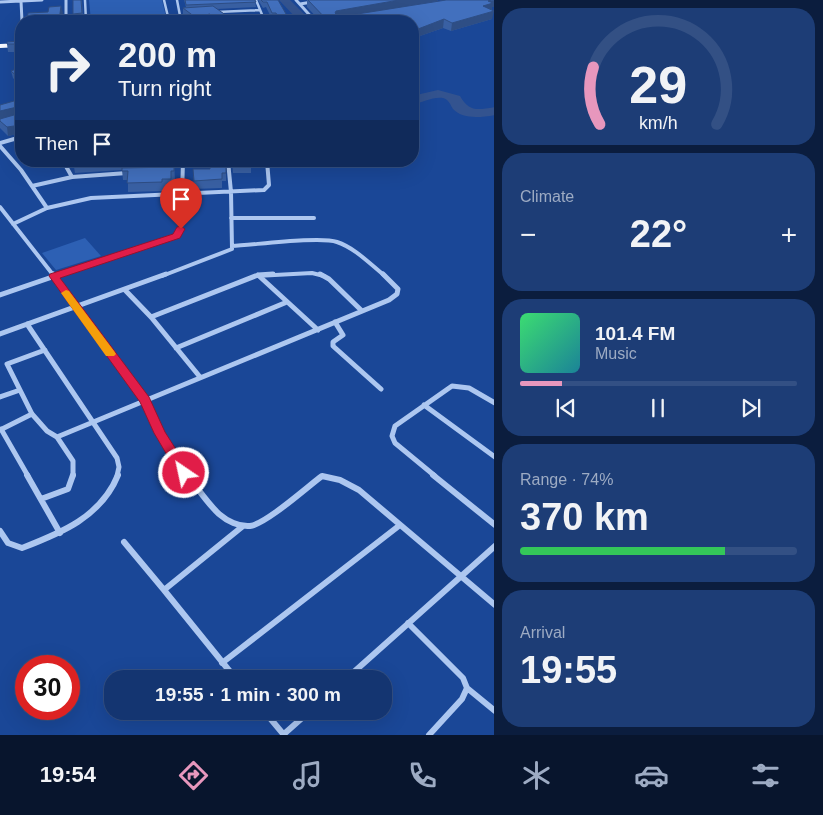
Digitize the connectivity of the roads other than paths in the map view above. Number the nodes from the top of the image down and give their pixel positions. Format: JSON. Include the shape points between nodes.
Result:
{"nodes":[{"id":1,"x":42,"y":0,"type":"edge"},
{"id":2,"x":66,"y":0,"type":"edge"},
{"id":3,"x":85,"y":0,"type":"edge"},
{"id":4,"x":164,"y":0,"type":"edge"},
{"id":5,"x":177,"y":0,"type":"edge"},
{"id":6,"x":256,"y":0,"type":"edge"},
{"id":7,"x":296,"y":0,"type":"edge"},
{"id":8,"x":21,"y":1,"type":"junction"},
{"id":9,"x":0,"y":2,"type":"edge"},
{"id":10,"x":318,"y":2,"type":"edge"},
{"id":11,"x":300,"y":4,"type":"junction"},
{"id":12,"x":260,"y":10,"type":"junction"},
{"id":13,"x":211,"y":13,"type":"edge"},
{"id":14,"x":180,"y":14,"type":"joint"},
{"id":15,"x":188,"y":14,"type":"edge"},
{"id":16,"x":23,"y":15,"type":"edge"},
{"id":17,"x":66,"y":15,"type":"edge"},
{"id":18,"x":86,"y":15,"type":"edge"},
{"id":19,"x":168,"y":15,"type":"edge"},
{"id":20,"x":262,"y":15,"type":"edge"},
{"id":21,"x":310,"y":15,"type":"edge"},
{"id":22,"x":15,"y":45,"type":"edge"},
{"id":23,"x":0,"y":46,"type":"edge"},
{"id":24,"x":15,"y":139,"type":"edge"},
{"id":25,"x":0,"y":145,"type":"edge"},
{"id":26,"x":15,"y":164,"type":"edge"},
{"id":27,"x":17,"y":167,"type":"edge"},
{"id":28,"x":67,"y":167,"type":"edge"},
{"id":29,"x":133,"y":167,"type":"edge"},
{"id":30,"x":182,"y":167,"type":"edge"},
{"id":31,"x":229,"y":167,"type":"edge"},
{"id":32,"x":268,"y":167,"type":"edge"},
{"id":33,"x":133,"y":172,"type":"junction"},
{"id":34,"x":143,"y":172,"type":"edge"},
{"id":35,"x":172,"y":172,"type":"edge"},
{"id":36,"x":182,"y":172,"type":"junction"},
{"id":37,"x":72,"y":176,"type":"junction"},
{"id":38,"x":32,"y":186,"type":"junction"},
{"id":39,"x":231,"y":192,"type":"junction"},
{"id":40,"x":181,"y":194,"type":"junction"},
{"id":41,"x":0,"y":207,"type":"edge"},
{"id":42,"x":47,"y":208,"type":"junction"},
{"id":43,"x":231,"y":218,"type":"junction"},
{"id":44,"x":314,"y":218,"type":"dead end"},
{"id":45,"x":13,"y":224,"type":"junction"},
{"id":46,"x":232,"y":246,"type":"junction"},
{"id":47,"x":258,"y":275,"type":"junction"},
{"id":48,"x":54,"y":276,"type":"junction"},
{"id":49,"x":125,"y":290,"type":"junction"},
{"id":50,"x":1,"y":293,"type":"edge"},
{"id":51,"x":287,"y":302,"type":"junction"},
{"id":52,"x":75,"y":307,"type":"junction"},
{"id":53,"x":362,"y":311,"type":"junction"},
{"id":54,"x":151,"y":317,"type":"junction"},
{"id":55,"x":335,"y":322,"type":"junction"},
{"id":56,"x":27,"y":324,"type":"junction"},
{"id":57,"x":318,"y":330,"type":"junction"},
{"id":58,"x":0,"y":334,"type":"edge"},
{"id":59,"x":176,"y":348,"type":"junction"},
{"id":60,"x":45,"y":350,"type":"junction"},
{"id":61,"x":7,"y":364,"type":"junction"},
{"id":62,"x":0,"y":367,"type":"edge"},
{"id":63,"x":200,"y":378,"type":"junction"},
{"id":64,"x":381,"y":388,"type":"dead end"},
{"id":65,"x":20,"y":390,"type":"junction"},
{"id":66,"x":0,"y":398,"type":"edge"},
{"id":67,"x":145,"y":400,"type":"junction"},
{"id":68,"x":494,"y":403,"type":"edge"},
{"id":69,"x":424,"y":405,"type":"junction"},
{"id":70,"x":32,"y":414,"type":"junction"},
{"id":71,"x":94,"y":424,"type":"junction"},
{"id":72,"x":1,"y":430,"type":"edge"},
{"id":73,"x":58,"y":437,"type":"junction"},
{"id":74,"x":494,"y":457,"type":"edge"},
{"id":75,"x":41,"y":500,"type":"junction"},
{"id":76,"x":400,"y":525,"type":"junction"},
{"id":77,"x":494,"y":525,"type":"edge"},
{"id":78,"x":243,"y":526,"type":"junction"},
{"id":79,"x":0,"y":531,"type":"edge"},
{"id":80,"x":60,"y":533,"type":"junction"},
{"id":81,"x":124,"y":542,"type":"dead end"},
{"id":82,"x":494,"y":546,"type":"edge"},
{"id":83,"x":461,"y":576,"type":"junction"},
{"id":84,"x":164,"y":590,"type":"junction"},
{"id":85,"x":494,"y":605,"type":"edge"},
{"id":86,"x":408,"y":623,"type":"junction"},
{"id":87,"x":222,"y":663,"type":"junction"},
{"id":88,"x":228,"y":670,"type":"edge"},
{"id":89,"x":356,"y":670,"type":"edge"},
{"id":90,"x":467,"y":688,"type":"junction"},
{"id":91,"x":494,"y":712,"type":"edge"},
{"id":92,"x":272,"y":720,"type":"edge"},
{"id":93,"x":300,"y":720,"type":"edge"},
{"id":94,"x":284,"y":735,"type":"edge"},
{"id":95,"x":430,"y":735,"type":"edge"}],
"edges":[{"from":1,"to":8,"type":"street"},
{"from":2,"to":17,"type":"street"},
{"from":3,"to":18,"type":"lane"},
{"from":4,"to":19,"type":"lane"},
{"from":5,"to":14,"type":"lane"},
{"from":6,"to":12,"type":"lane"},
{"from":7,"to":11,"type":"street"},
{"from":8,"to":9,"type":"street"},
{"from":8,"to":16,"type":"street"},
{"from":10,"to":11,"type":"street"},
{"from":11,"to":21,"type":"street"},
{"from":12,"to":13,"type":"lane"},
{"from":12,"to":20,"type":"lane"},
{"from":14,"to":15,"type":"lane"},
{"from":22,"to":23,"type":"main road"},
{"from":24,"to":25,"type":"street"},
{"from":25,"to":26,"type":"street"},
{"from":27,"to":38,"type":"street"},
{"from":28,"to":37,"type":"street"},
{"from":29,"to":33,"type":"street"},
{"from":30,"to":36,"type":"street"},
{"from":31,"to":39,"type":"street"},
{"from":32,"to":39,"type":"street","via":[[267,187],[258,191]]},
{"from":33,"to":34,"type":"street"},
{"from":33,"to":37,"type":"street"},
{"from":35,"to":36,"type":"street"},
{"from":36,"to":40,"type":"street"},
{"from":37,"to":38,"type":"street"},
{"from":38,"to":42,"type":"street"},
{"from":39,"to":40,"type":"street"},
{"from":39,"to":43,"type":"street"},
{"from":40,"to":42,"type":"street","via":[[91,198]]},
{"from":40,"to":48,"type":"street","via":[[181,229],[176,236]]},
{"from":41,"to":45,"type":"street"},
{"from":42,"to":45,"type":"street"},
{"from":43,"to":44,"type":"street"},
{"from":43,"to":46,"type":"street"},
{"from":45,"to":48,"type":"street"},
{"from":46,"to":49,"type":"street","via":[[228,252]]},
{"from":46,"to":53,"type":"street","via":[[321,240],[343,244],[398,289],[394,297]]},
{"from":47,"to":51,"type":"street"},
{"from":47,"to":53,"type":"street","via":[[323,276]]},
{"from":47,"to":54,"type":"street"},
{"from":48,"to":50,"type":"street"},
{"from":48,"to":52,"type":"street"},
{"from":49,"to":52,"type":"street"},
{"from":49,"to":54,"type":"street"},
{"from":51,"to":57,"type":"street"},
{"from":51,"to":59,"type":"street"},
{"from":52,"to":56,"type":"street"},
{"from":52,"to":67,"type":"street"},
{"from":53,"to":55,"type":"street"},
{"from":54,"to":59,"type":"street"},
{"from":55,"to":57,"type":"street"},
{"from":55,"to":64,"type":"street","via":[[343,335],[333,342],[333,346]]},
{"from":56,"to":58,"type":"street"},
{"from":56,"to":60,"type":"street"},
{"from":57,"to":63,"type":"street"},
{"from":59,"to":63,"type":"street"},
{"from":60,"to":61,"type":"street"},
{"from":60,"to":71,"type":"street"},
{"from":61,"to":62,"type":"street"},
{"from":61,"to":65,"type":"street"},
{"from":63,"to":67,"type":"street"},
{"from":65,"to":66,"type":"street"},
{"from":65,"to":70,"type":"street"},
{"from":67,"to":71,"type":"street"},
{"from":67,"to":78,"type":"street","via":[[175,460],[194,486],[218,513]]},
{"from":68,"to":69,"type":"street","via":[[462,385],[452,386]]},
{"from":69,"to":74,"type":"street"},
{"from":69,"to":77,"type":"street","via":[[395,426],[391,432],[392,440]]},
{"from":70,"to":72,"type":"street"},
{"from":70,"to":73,"type":"street","via":[[46,431]]},
{"from":71,"to":73,"type":"street"},
{"from":71,"to":80,"type":"street","via":[[117,458],[118,476],[92,514]]},
{"from":72,"to":75,"type":"street"},
{"from":73,"to":75,"type":"street","via":[[73,461],[74,480],[68,489]]},
{"from":75,"to":80,"type":"street"},
{"from":76,"to":78,"type":"street","via":[[349,484],[322,476],[252,526]]},
{"from":76,"to":83,"type":"street"},
{"from":76,"to":87,"type":"street"},
{"from":78,"to":84,"type":"street"},
{"from":79,"to":80,"type":"street","via":[[8,545],[15,548]]},
{"from":81,"to":84,"type":"street"},
{"from":82,"to":83,"type":"street"},
{"from":83,"to":85,"type":"street"},
{"from":83,"to":86,"type":"street"},
{"from":84,"to":87,"type":"street"},
{"from":86,"to":89,"type":"street"},
{"from":86,"to":90,"type":"street","via":[[463,678]]},
{"from":87,"to":88,"type":"street"},
{"from":90,"to":91,"type":"street"},
{"from":90,"to":95,"type":"street","via":[[462,699]]},
{"from":92,"to":94,"type":"street"},
{"from":93,"to":94,"type":"street"}]}
